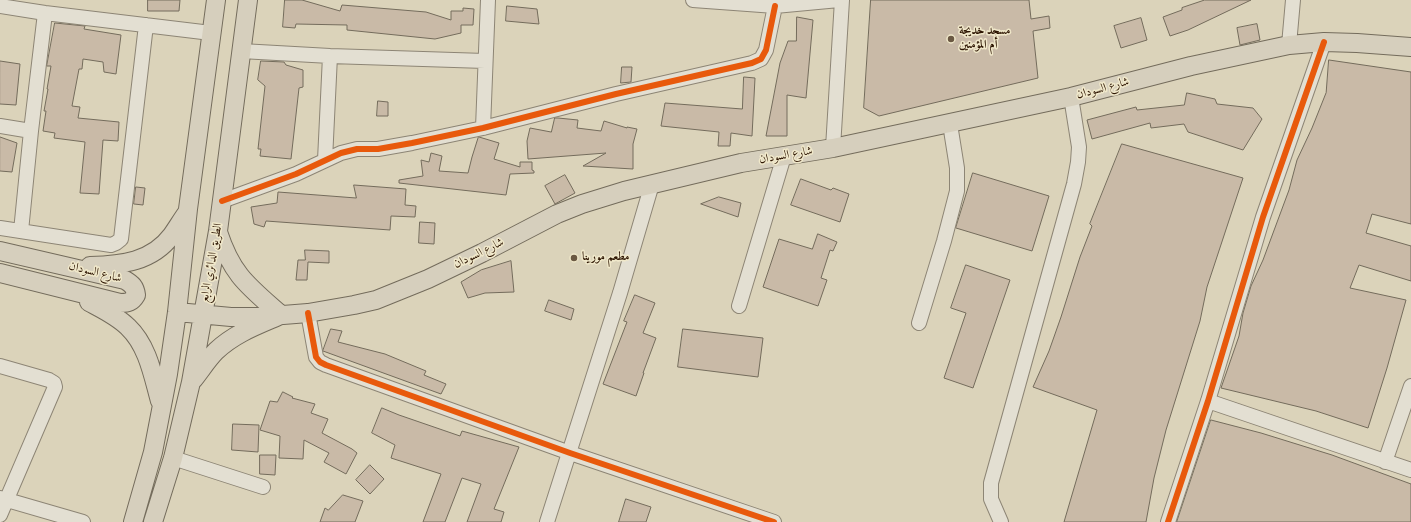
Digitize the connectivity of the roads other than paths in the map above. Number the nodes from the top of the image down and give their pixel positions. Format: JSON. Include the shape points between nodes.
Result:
{"nodes":[{"id":1,"x":216,"y":0,"type":"edge"},
{"id":2,"x":248,"y":0,"type":"edge"},
{"id":3,"x":488,"y":0,"type":"edge"},
{"id":4,"x":693,"y":0,"type":"edge"},
{"id":5,"x":839,"y":0,"type":"edge"},
{"id":6,"x":842,"y":0,"type":"edge"},
{"id":7,"x":1293,"y":0,"type":"edge"},
{"id":8,"x":0,"y":6,"type":"edge"},
{"id":9,"x":774,"y":6,"type":"junction"},
{"id":10,"x":45,"y":13,"type":"junction"},
{"id":11,"x":146,"y":25,"type":"junction"},
{"id":12,"x":211,"y":33,"type":"junction"},
{"id":13,"x":1324,"y":42,"type":"junction"},
{"id":14,"x":1289,"y":45,"type":"junction"},
{"id":15,"x":1411,"y":46,"type":"edge"},
{"id":16,"x":242,"y":51,"type":"junction"},
{"id":17,"x":330,"y":56,"type":"junction"},
{"id":18,"x":485,"y":61,"type":"junction"},
{"id":19,"x":1071,"y":98,"type":"junction"},
{"id":20,"x":950,"y":124,"type":"junction"},
{"id":21,"x":0,"y":126,"type":"edge"},
{"id":22,"x":483,"y":128,"type":"junction"},
{"id":23,"x":31,"y":131,"type":"junction"},
{"id":24,"x":833,"y":148,"type":"junction"},
{"id":25,"x":784,"y":156,"type":"junction"},
{"id":26,"x":325,"y":160,"type":"junction"},
{"id":27,"x":652,"y":184,"type":"junction"},
{"id":28,"x":222,"y":201,"type":"junction"},
{"id":29,"x":188,"y":210,"type":"junction"},
{"id":30,"x":0,"y":228,"type":"edge"},
{"id":31,"x":21,"y":231,"type":"junction"},
{"id":32,"x":218,"y":231,"type":"junction"},
{"id":33,"x":0,"y":251,"type":"edge"},
{"id":34,"x":73,"y":267,"type":"junction"},
{"id":35,"x":0,"y":273,"type":"edge"},
{"id":36,"x":68,"y":289,"type":"junction"},
{"id":37,"x":739,"y":306,"type":"dead end"},
{"id":38,"x":177,"y":312,"type":"junction"},
{"id":39,"x":308,"y":313,"type":"junction"},
{"id":40,"x":203,"y":315,"type":"junction"},
{"id":41,"x":281,"y":315,"type":"junction"},
{"id":42,"x":919,"y":322,"type":"dead end"},
{"id":43,"x":0,"y":366,"type":"edge"},
{"id":44,"x":191,"y":382,"type":"junction"},
{"id":45,"x":1411,"y":386,"type":"edge"},
{"id":46,"x":1208,"y":401,"type":"junction"},
{"id":47,"x":162,"y":408,"type":"junction"},
{"id":48,"x":570,"y":453,"type":"junction"},
{"id":49,"x":173,"y":458,"type":"junction"},
{"id":50,"x":1385,"y":462,"type":"junction"},
{"id":51,"x":1411,"y":470,"type":"edge"},
{"id":52,"x":263,"y":487,"type":"dead end"},
{"id":53,"x":3,"y":498,"type":"edge"},
{"id":54,"x":0,"y":515,"type":"edge"},
{"id":55,"x":83,"y":522,"type":"edge"},
{"id":56,"x":133,"y":522,"type":"edge"},
{"id":57,"x":153,"y":522,"type":"edge"},
{"id":58,"x":547,"y":522,"type":"edge"},
{"id":59,"x":774,"y":522,"type":"edge"},
{"id":60,"x":1001,"y":522,"type":"edge"},
{"id":61,"x":1168,"y":522,"type":"edge"}],
"edges":[{"from":1,"to":12,"type":"main road"},
{"from":2,"to":16,"type":"main road","name":"الطريق الدائري الرابع"},
{"from":3,"to":18,"type":"street"},
{"from":4,"to":9,"type":"street"},
{"from":5,"to":9,"type":"street"},
{"from":6,"to":24,"type":"street"},
{"from":7,"to":14,"type":"street"},
{"from":8,"to":10,"type":"street"},
{"from":9,"to":22,"type":"street","via":[[766,50],[761,59],[752,63]]},
{"from":10,"to":11,"type":"street"},
{"from":10,"to":23,"type":"street"},
{"from":11,"to":12,"type":"street"},
{"from":11,"to":31,"type":"street","via":[[121,239],[111,245]]},
{"from":12,"to":29,"type":"main road"},
{"from":13,"to":14,"type":"main road","name":"شارع السودان"},
{"from":13,"to":15,"type":"main road","name":"شارع السودان"},
{"from":13,"to":46,"type":"street","via":[[1263,217]]},
{"from":14,"to":19,"type":"main road","name":"شارع السودان","via":[[1191,66]]},
{"from":16,"to":17,"type":"street"},
{"from":16,"to":28,"type":"main road","name":"الطريق الدائري الرابع"},
{"from":17,"to":18,"type":"street"},
{"from":17,"to":26,"type":"street"},
{"from":18,"to":22,"type":"street"},
{"from":19,"to":20,"type":"main road","name":"شارع السودان"},
{"from":19,"to":60,"type":"street","via":[[1079,147],[1078,162],[991,483],[992,498]]},
{"from":20,"to":24,"type":"main road","name":"شارع السودان"},
{"from":20,"to":42,"type":"street","via":[[958,168],[957,192]]},
{"from":21,"to":23,"type":"street"},
{"from":22,"to":26,"type":"street","via":[[378,149],[357,149]]},
{"from":23,"to":31,"type":"street"},
{"from":24,"to":25,"type":"main road","name":"شارع السودان"},
{"from":25,"to":27,"type":"main road","name":"شارع السودان"},
{"from":25,"to":37,"type":"street"},
{"from":26,"to":28,"type":"street","via":[[296,174]]},
{"from":27,"to":39,"type":"main road","name":"شارع السودان","via":[[582,204],[557,214],[428,279],[387,295],[354,306]]},
{"from":27,"to":48,"type":"street"},
{"from":28,"to":32,"type":"main road","name":"الطريق الدائري الرابع"},
{"from":29,"to":34,"type":"main road","via":[[172,236],[160,248],[143,258],[126,264]]},
{"from":29,"to":38,"type":"main road"},
{"from":30,"to":31,"type":"street"},
{"from":32,"to":40,"type":"main road","name":"الطريق الدائري الرابع"},
{"from":32,"to":41,"type":"main road","via":[[225,251],[244,282]]},
{"from":33,"to":34,"type":"main road","name":"شارع السودان"},
{"from":34,"to":36,"type":"main road","name":"شارع السودان","via":[[131,283],[136,289],[136,295],[133,300],[120,303]]},
{"from":35,"to":36,"type":"main road","name":"شارع السودان"},
{"from":36,"to":47,"type":"main road","via":[[115,316],[129,328],[141,344],[151,368]]},
{"from":38,"to":40,"type":"main road","name":"شارع السودان"},
{"from":38,"to":47,"type":"main road"},
{"from":39,"to":41,"type":"main road","name":"شارع السودان"},
{"from":39,"to":48,"type":"street","via":[[316,357],[320,362]]},
{"from":40,"to":41,"type":"main road","name":"شارع السودان"},
{"from":40,"to":44,"type":"main road","name":"الطريق الدائري الرابع"},
{"from":41,"to":44,"type":"main road","via":[[232,338],[216,351]]},
{"from":43,"to":53,"type":"street","via":[[49,380],[55,387]]},
{"from":44,"to":49,"type":"main road","name":"الطريق الدائري الرابع"},
{"from":45,"to":50,"type":"street"},
{"from":46,"to":50,"type":"street"},
{"from":46,"to":61,"type":"street"},
{"from":47,"to":56,"type":"main road"},
{"from":48,"to":58,"type":"street"},
{"from":48,"to":59,"type":"street"},
{"from":49,"to":52,"type":"street"},
{"from":49,"to":57,"type":"main road","name":"الطريق الدائري الرابع"},
{"from":50,"to":51,"type":"street"},
{"from":53,"to":54,"type":"street"},
{"from":53,"to":55,"type":"street"}]}
